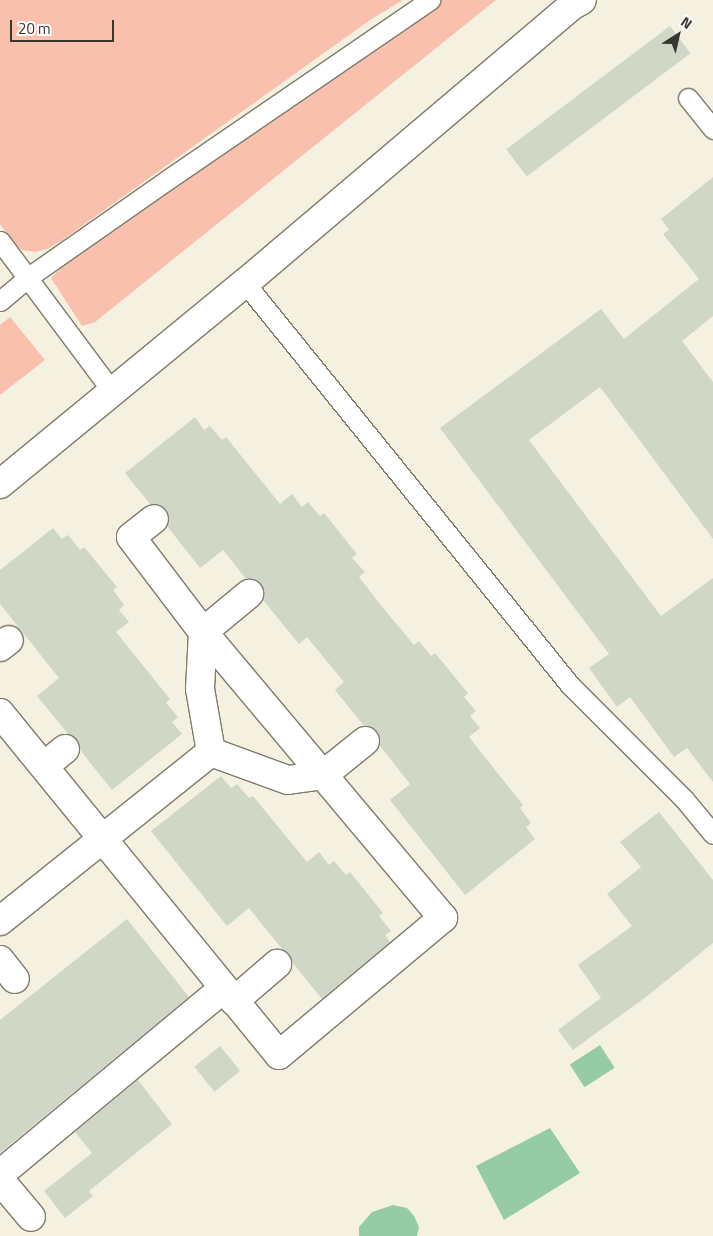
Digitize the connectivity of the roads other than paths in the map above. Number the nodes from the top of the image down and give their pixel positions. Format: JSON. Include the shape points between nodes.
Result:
{"nodes":[{"id":1,"x":430,"y":0,"type":"edge"},
{"id":2,"x":582,"y":0,"type":"edge"},
{"id":3,"x":688,"y":98,"type":"dead end"},
{"id":4,"x":713,"y":129,"type":"edge"},
{"id":5,"x":0,"y":241,"type":"edge"},
{"id":6,"x":27,"y":278,"type":"junction"},
{"id":7,"x":245,"y":283,"type":"junction"},
{"id":8,"x":0,"y":301,"type":"edge"},
{"id":9,"x":112,"y":391,"type":"junction"},
{"id":10,"x":0,"y":484,"type":"edge"},
{"id":11,"x":154,"y":519,"type":"dead end"},
{"id":12,"x":249,"y":594,"type":"dead end"},
{"id":13,"x":204,"y":632,"type":"junction"},
{"id":14,"x":0,"y":713,"type":"edge"},
{"id":15,"x":365,"y":742,"type":"dead end"},
{"id":16,"x":65,"y":749,"type":"dead end"},
{"id":17,"x":211,"y":752,"type":"junction"},
{"id":18,"x":44,"y":766,"type":"junction"},
{"id":19,"x":323,"y":775,"type":"junction"},
{"id":20,"x":713,"y":834,"type":"edge"},
{"id":21,"x":102,"y":838,"type":"junction"},
{"id":22,"x":0,"y":920,"type":"edge"},
{"id":23,"x":277,"y":964,"type":"dead end"},
{"id":24,"x":229,"y":994,"type":"junction"},
{"id":25,"x":0,"y":1174,"type":"edge"},
{"id":26,"x":0,"y":1180,"type":"edge"},
{"id":27,"x":30,"y":1217,"type":"dead end"}],
"edges":[{"from":1,"to":6,"type":"lane"},
{"from":2,"to":7,"type":"street"},
{"from":3,"to":4,"type":"lane"},
{"from":5,"to":6,"type":"lane"},
{"from":6,"to":8,"type":"lane"},
{"from":6,"to":9,"type":"lane"},
{"from":7,"to":9,"type":"street"},
{"from":7,"to":20,"type":"lane","via":[[570,685],[684,799]]},
{"from":9,"to":10,"type":"street"},
{"from":11,"to":13,"type":"street","via":[[131,537]]},
{"from":12,"to":13,"type":"street"},
{"from":13,"to":17,"type":"street","via":[[200,689]]},
{"from":13,"to":19,"type":"street"},
{"from":14,"to":18,"type":"street"},
{"from":15,"to":19,"type":"street"},
{"from":16,"to":18,"type":"street"},
{"from":17,"to":19,"type":"street","via":[[288,780]]},
{"from":17,"to":21,"type":"street"},
{"from":18,"to":21,"type":"street"},
{"from":19,"to":24,"type":"street","via":[[406,857],[442,918],[279,1055]]},
{"from":21,"to":22,"type":"street"},
{"from":21,"to":24,"type":"street"},
{"from":23,"to":24,"type":"street"},
{"from":24,"to":25,"type":"street"},
{"from":26,"to":27,"type":"street"}]}
